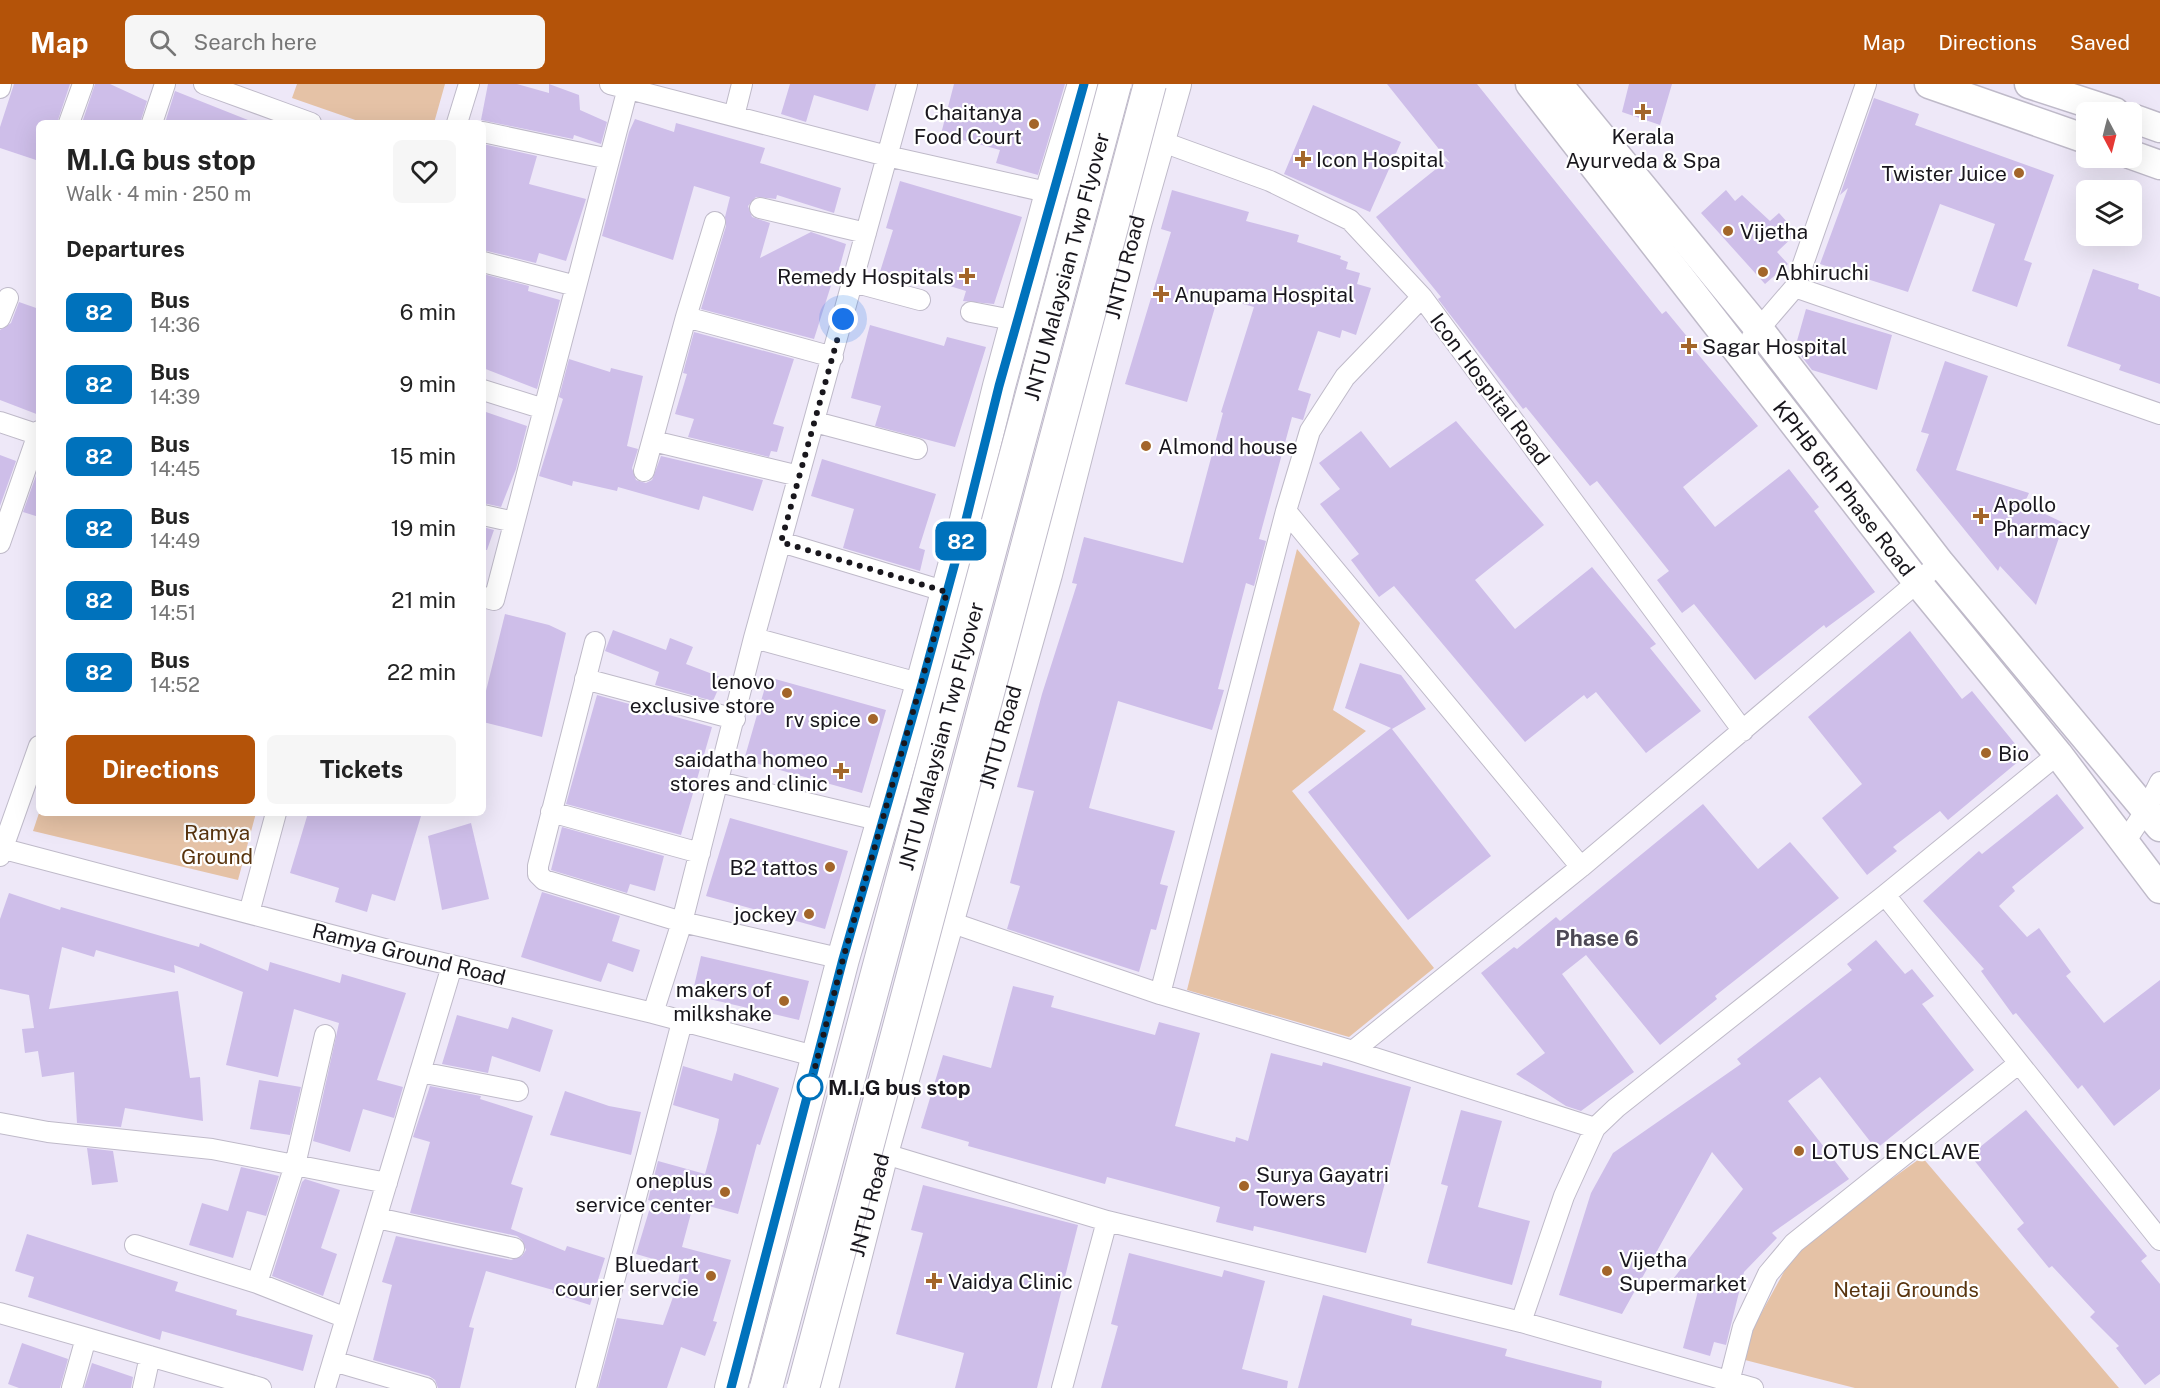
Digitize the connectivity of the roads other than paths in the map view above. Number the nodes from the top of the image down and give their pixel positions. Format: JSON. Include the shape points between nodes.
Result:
{"nodes":[{"id":1,"x":83,"y":84,"type":"edge"},
{"id":2,"x":165,"y":84,"type":"edge"},
{"id":3,"x":204,"y":84,"type":"edge"},
{"id":4,"x":469,"y":84,"type":"edge"},
{"id":5,"x":742,"y":84,"type":"edge"},
{"id":6,"x":907,"y":84,"type":"edge"},
{"id":7,"x":1084,"y":84,"type":"edge"},
{"id":8,"x":1115,"y":84,"type":"edge"},
{"id":9,"x":1150,"y":84,"type":"edge"},
{"id":10,"x":1175,"y":84,"type":"edge"},
{"id":11,"x":1530,"y":84,"type":"edge"},
{"id":12,"x":1558,"y":84,"type":"edge"},
{"id":13,"x":1866,"y":84,"type":"edge"},
{"id":14,"x":1929,"y":84,"type":"edge"},
{"id":15,"x":2029,"y":84,"type":"edge"},
{"id":16,"x":622,"y":86,"type":"edge"},
{"id":17,"x":2084,"y":102,"type":"edge"},
{"id":18,"x":263,"y":116,"type":"edge"},
{"id":19,"x":734,"y":116,"type":"junction"},
{"id":20,"x":70,"y":120,"type":"edge"},
{"id":21,"x":153,"y":120,"type":"edge"},
{"id":22,"x":290,"y":120,"type":"edge"},
{"id":23,"x":458,"y":120,"type":"edge"},
{"id":24,"x":2142,"y":122,"type":"edge"},
{"id":25,"x":2160,"y":128,"type":"edge"},
{"id":26,"x":486,"y":133,"type":"edge"},
{"id":27,"x":2076,"y":135,"type":"edge"},
{"id":28,"x":1160,"y":141,"type":"junction"},
{"id":29,"x":887,"y":156,"type":"junction"},
{"id":30,"x":609,"y":159,"type":"junction"},
{"id":31,"x":2142,"y":159,"type":"edge"},
{"id":32,"x":2160,"y":165,"type":"edge"},
{"id":33,"x":1051,"y":193,"type":"junction"},
{"id":34,"x":760,"y":207,"type":"dead end"},
{"id":35,"x":716,"y":222,"type":"dead end"},
{"id":36,"x":866,"y":233,"type":"junction"},
{"id":37,"x":486,"y":263,"type":"edge"},
{"id":38,"x":853,"y":282,"type":"junction"},
{"id":39,"x":576,"y":286,"type":"junction"},
{"id":40,"x":1795,"y":287,"type":"junction"},
{"id":41,"x":1422,"y":297,"type":"junction"},
{"id":42,"x":8,"y":298,"type":"dead end"},
{"id":43,"x":920,"y":300,"type":"dead end"},
{"id":44,"x":971,"y":312,"type":"dead end"},
{"id":45,"x":686,"y":317,"type":"junction"},
{"id":46,"x":0,"y":318,"type":"edge"},
{"id":47,"x":1017,"y":321,"type":"junction"},
{"id":48,"x":1759,"y":329,"type":"junction"},
{"id":49,"x":1738,"y":352,"type":"junction"},
{"id":50,"x":833,"y":357,"type":"junction"},
{"id":51,"x":486,"y":391,"type":"edge"},
{"id":52,"x":544,"y":409,"type":"junction"},
{"id":53,"x":2160,"y":414,"type":"edge"},
{"id":54,"x":0,"y":422,"type":"edge"},
{"id":55,"x":815,"y":422,"type":"junction"},
{"id":56,"x":36,"y":432,"type":"edge"},
{"id":57,"x":36,"y":441,"type":"edge"},
{"id":58,"x":653,"y":441,"type":"junction"},
{"id":59,"x":916,"y":448,"type":"dead end"},
{"id":60,"x":644,"y":471,"type":"dead end"},
{"id":61,"x":800,"y":476,"type":"junction"},
{"id":62,"x":1286,"y":511,"type":"junction"},
{"id":63,"x":486,"y":516,"type":"edge"},
{"id":64,"x":514,"y":522,"type":"junction"},
{"id":65,"x":781,"y":542,"type":"junction"},
{"id":66,"x":0,"y":543,"type":"edge"},
{"id":67,"x":959,"y":548,"type":"junction"},
{"id":68,"x":1940,"y":563,"type":"junction"},
{"id":69,"x":1046,"y":574,"type":"junction"},
{"id":70,"x":1918,"y":583,"type":"junction"},
{"id":71,"x":947,"y":592,"type":"junction"},
{"id":72,"x":486,"y":598,"type":"edge"},
{"id":73,"x":754,"y":638,"type":"junction"},
{"id":74,"x":595,"y":642,"type":"dead end"},
{"id":75,"x":585,"y":679,"type":"junction"},
{"id":76,"x":922,"y":684,"type":"junction"},
{"id":77,"x":735,"y":719,"type":"junction"},
{"id":78,"x":1743,"y":731,"type":"junction"},
{"id":79,"x":36,"y":754,"type":"edge"},
{"id":80,"x":2058,"y":754,"type":"junction"},
{"id":81,"x":719,"y":782,"type":"junction"},
{"id":82,"x":2160,"y":782,"type":"edge"},
{"id":83,"x":551,"y":812,"type":"junction"},
{"id":84,"x":275,"y":816,"type":"edge"},
{"id":85,"x":2153,"y":819,"type":"edge"},
{"id":86,"x":882,"y":821,"type":"junction"},
{"id":87,"x":2125,"y":842,"type":"junction"},
{"id":88,"x":1,"y":851,"type":"edge"},
{"id":89,"x":700,"y":853,"type":"junction"},
{"id":90,"x":1581,"y":867,"type":"junction"},
{"id":91,"x":2160,"y":889,"type":"edge"},
{"id":92,"x":1885,"y":895,"type":"junction"},
{"id":93,"x":249,"y":913,"type":"junction"},
{"id":94,"x":947,"y":921,"type":"junction"},
{"id":95,"x":682,"y":922,"type":"junction"},
{"id":96,"x":843,"y":959,"type":"junction"},
{"id":97,"x":452,"y":966,"type":"junction"},
{"id":98,"x":1160,"y":994,"type":"junction"},
{"id":99,"x":653,"y":1013,"type":"junction"},
{"id":100,"x":682,"y":1022,"type":"junction"},
{"id":101,"x":325,"y":1035,"type":"dead end"},
{"id":102,"x":1353,"y":1051,"type":"junction"},
{"id":103,"x":818,"y":1057,"type":"junction"},
{"id":104,"x":2018,"y":1064,"type":"junction"},
{"id":105,"x":420,"y":1072,"type":"junction"},
{"id":106,"x":518,"y":1091,"type":"dead end"},
{"id":107,"x":0,"y":1123,"type":"edge"},
{"id":108,"x":1595,"y":1128,"type":"junction"},
{"id":109,"x":882,"y":1153,"type":"junction"},
{"id":110,"x":295,"y":1165,"type":"junction"},
{"id":111,"x":387,"y":1183,"type":"junction"},
{"id":112,"x":377,"y":1218,"type":"junction"},
{"id":113,"x":1107,"y":1221,"type":"junction"},
{"id":114,"x":2160,"y":1240,"type":"edge"},
{"id":115,"x":135,"y":1245,"type":"dead end"},
{"id":116,"x":514,"y":1248,"type":"dead end"},
{"id":117,"x":256,"y":1283,"type":"junction"},
{"id":118,"x":0,"y":1313,"type":"edge"},
{"id":119,"x":346,"y":1318,"type":"junction"},
{"id":120,"x":1521,"y":1322,"type":"junction"},
{"id":121,"x":86,"y":1338,"type":"junction"},
{"id":122,"x":150,"y":1356,"type":"junction"},
{"id":123,"x":333,"y":1361,"type":"junction"},
{"id":124,"x":1729,"y":1382,"type":"junction"},
{"id":125,"x":232,"y":1384,"type":"edge"},
{"id":126,"x":72,"y":1388,"type":"edge"},
{"id":127,"x":143,"y":1388,"type":"edge"},
{"id":128,"x":261,"y":1388,"type":"edge"},
{"id":129,"x":325,"y":1388,"type":"edge"},
{"id":130,"x":426,"y":1388,"type":"edge"},
{"id":131,"x":586,"y":1388,"type":"edge"},
{"id":132,"x":731,"y":1388,"type":"edge"},
{"id":133,"x":766,"y":1388,"type":"edge"},
{"id":134,"x":803,"y":1388,"type":"edge"},
{"id":135,"x":822,"y":1388,"type":"edge"},
{"id":136,"x":1062,"y":1388,"type":"edge"},
{"id":137,"x":1753,"y":1388,"type":"edge"}],
"edges":[{"from":1,"to":20,"type":"street"},
{"from":2,"to":21,"type":"street"},
{"from":3,"to":18,"type":"street"},
{"from":4,"to":23,"type":"street"},
{"from":5,"to":19,"type":"street"},
{"from":6,"to":29,"type":"street"},
{"from":7,"to":33,"type":"main road"},
{"from":8,"to":133,"type":"main road","name":"JNTU Malaysian Twp Flyover","bridge":true},
{"from":9,"to":134,"type":"main road","name":"JNTU Malaysian Twp Flyover","bridge":true},
{"from":10,"to":28,"type":"main road","name":"JNTU Road"},
{"from":11,"to":49,"type":"street","name":"KPHB 6th Phase Road"},
{"from":12,"to":48,"type":"street","name":"KPHB 6th Phase Road"},
{"from":13,"to":40,"type":"street"},
{"from":14,"to":27,"type":"street"},
{"from":15,"to":17,"type":"street"},
{"from":16,"to":19,"type":"street"},
{"from":16,"to":30,"type":"street"},
{"from":18,"to":22,"type":"street"},
{"from":19,"to":29,"type":"street"},
{"from":24,"to":25,"type":"street"},
{"from":26,"to":30,"type":"street"},
{"from":28,"to":41,"type":"street","name":"Icon Hospital Road","via":[[1270,181],[1350,220]]},
{"from":28,"to":69,"type":"main road","name":"JNTU Road"},
{"from":29,"to":33,"type":"street"},
{"from":29,"to":36,"type":"street"},
{"from":30,"to":39,"type":"street"},
{"from":31,"to":32,"type":"street"},
{"from":33,"to":47,"type":"main road"},
{"from":34,"to":36,"type":"street"},
{"from":35,"to":45,"type":"street"},
{"from":36,"to":38,"type":"street"},
{"from":37,"to":39,"type":"street"},
{"from":38,"to":43,"type":"street"},
{"from":38,"to":50,"type":"street"},
{"from":39,"to":52,"type":"street"},
{"from":40,"to":48,"type":"street"},
{"from":40,"to":53,"type":"street"},
{"from":41,"to":62,"type":"street","via":[[1345,377],[1310,431]]},
{"from":41,"to":78,"type":"street","name":"Icon Hospital Road"},
{"from":42,"to":46,"type":"street"},
{"from":44,"to":47,"type":"street"},
{"from":45,"to":50,"type":"street"},
{"from":45,"to":58,"type":"street"},
{"from":47,"to":67,"type":"main road"},
{"from":48,"to":49,"type":"street"},
{"from":48,"to":68,"type":"street","name":"KPHB 6th Phase Road"},
{"from":49,"to":70,"type":"street","name":"KPHB 6th Phase Road"},
{"from":50,"to":55,"type":"street"},
{"from":51,"to":52,"type":"street"},
{"from":52,"to":64,"type":"street"},
{"from":54,"to":56,"type":"street"},
{"from":55,"to":59,"type":"street"},
{"from":55,"to":61,"type":"street"},
{"from":57,"to":66,"type":"street"},
{"from":58,"to":60,"type":"street"},
{"from":58,"to":61,"type":"street"},
{"from":61,"to":65,"type":"street"},
{"from":62,"to":90,"type":"street"},
{"from":62,"to":98,"type":"street"},
{"from":63,"to":64,"type":"street"},
{"from":64,"to":72,"type":"street","via":[[494,600]]},
{"from":65,"to":71,"type":"street"},
{"from":65,"to":73,"type":"street"},
{"from":67,"to":69,"type":"main road"},
{"from":67,"to":71,"type":"main road"},
{"from":68,"to":70,"type":"street"},
{"from":68,"to":85,"type":"street","name":"KPHB 6th Phase Road"},
{"from":69,"to":94,"type":"main road","name":"JNTU Road"},
{"from":70,"to":78,"type":"street"},
{"from":70,"to":80,"type":"street","name":"KPHB 6th Phase Road"},
{"from":71,"to":76,"type":"main road"},
{"from":73,"to":76,"type":"street"},
{"from":73,"to":77,"type":"street"},
{"from":74,"to":75,"type":"street"},
{"from":75,"to":77,"type":"street"},
{"from":75,"to":83,"type":"street"},
{"from":76,"to":86,"type":"main road"},
{"from":77,"to":81,"type":"street"},
{"from":78,"to":90,"type":"street"},
{"from":79,"to":88,"type":"street"},
{"from":80,"to":87,"type":"street","name":"KPHB 6th Phase Road"},
{"from":80,"to":92,"type":"street"},
{"from":81,"to":86,"type":"street"},
{"from":81,"to":89,"type":"street"},
{"from":82,"to":85,"type":"street"},
{"from":83,"to":89,"type":"street"},
{"from":83,"to":95,"type":"street","via":[[538,866],[538,874],[544,880]]},
{"from":84,"to":93,"type":"street"},
{"from":85,"to":87,"type":"street"},
{"from":86,"to":96,"type":"main road"},
{"from":87,"to":91,"type":"street","name":"KPHB 6th Phase Road"},
{"from":88,"to":93,"type":"street","name":"Ramya Ground Road"},
{"from":89,"to":95,"type":"street"},
{"from":90,"to":102,"type":"street"},
{"from":92,"to":104,"type":"street"},
{"from":92,"to":108,"type":"street"},
{"from":93,"to":97,"type":"street","name":"Ramya Ground Road"},
{"from":94,"to":98,"type":"street"},
{"from":94,"to":109,"type":"main road","name":"JNTU Road"},
{"from":95,"to":96,"type":"street"},
{"from":95,"to":99,"type":"street"},
{"from":96,"to":103,"type":"main road"},
{"from":97,"to":99,"type":"street","name":"Ramya Ground Road"},
{"from":97,"to":105,"type":"street"},
{"from":98,"to":102,"type":"street"},
{"from":99,"to":100,"type":"street","name":"Ramya Ground Road"},
{"from":100,"to":103,"type":"street","name":"Ramya Ground Road"},
{"from":100,"to":131,"type":"street"},
{"from":101,"to":110,"type":"street"},
{"from":102,"to":108,"type":"street"},
{"from":103,"to":132,"type":"main road"},
{"from":104,"to":114,"type":"street"},
{"from":104,"to":124,"type":"street","via":[[1794,1243],[1768,1274],[1743,1327]]},
{"from":105,"to":106,"type":"street"},
{"from":105,"to":111,"type":"street"},
{"from":107,"to":110,"type":"street","via":[[48,1132],[212,1149]]},
{"from":108,"to":120,"type":"street","via":[[1564,1196]]},
{"from":109,"to":113,"type":"street"},
{"from":109,"to":135,"type":"main road","name":"JNTU Road"},
{"from":110,"to":111,"type":"street"},
{"from":110,"to":117,"type":"street"},
{"from":111,"to":112,"type":"street"},
{"from":112,"to":116,"type":"street"},
{"from":112,"to":119,"type":"street"},
{"from":113,"to":120,"type":"street"},
{"from":113,"to":136,"type":"street"},
{"from":115,"to":117,"type":"street"},
{"from":117,"to":119,"type":"street"},
{"from":118,"to":121,"type":"street"},
{"from":119,"to":123,"type":"street"},
{"from":120,"to":124,"type":"street"},
{"from":121,"to":122,"type":"street"},
{"from":121,"to":126,"type":"street"},
{"from":122,"to":125,"type":"street"},
{"from":122,"to":127,"type":"street"},
{"from":123,"to":129,"type":"street"},
{"from":123,"to":130,"type":"street"},
{"from":124,"to":137,"type":"street"},
{"from":125,"to":128,"type":"street"}]}
